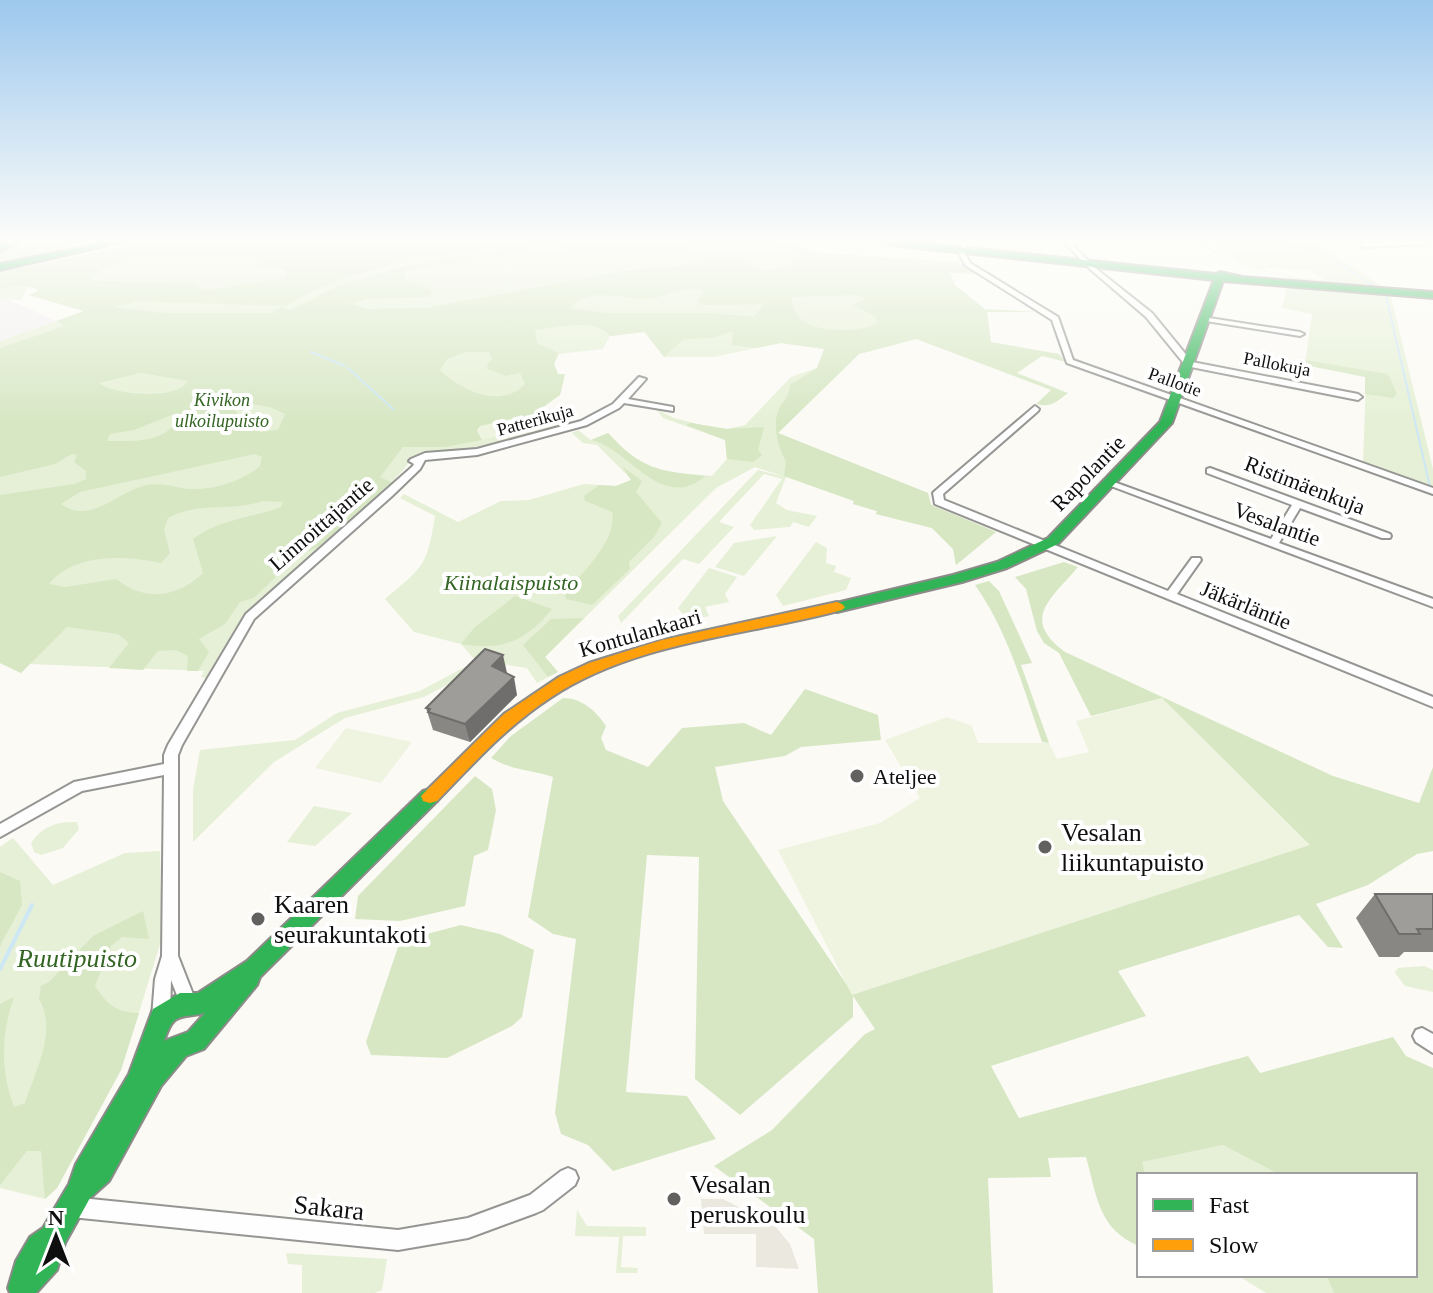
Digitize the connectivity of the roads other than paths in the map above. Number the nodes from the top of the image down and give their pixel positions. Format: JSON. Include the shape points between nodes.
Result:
{"nodes":[{"id":1,"x":1028,"y":302,"type":"edge"},
{"id":2,"x":1134,"y":302,"type":"edge"},
{"id":3,"x":1211,"y":302,"type":"edge"},
{"id":4,"x":1206,"y":319,"type":"junction"},
{"id":5,"x":1300,"y":334,"type":"dead end"},
{"id":6,"x":1189,"y":364,"type":"junction"},
{"id":7,"x":642,"y":379,"type":"dead end"},
{"id":8,"x":1358,"y":397,"type":"dead end"},
{"id":9,"x":1176,"y":399,"type":"junction"},
{"id":10,"x":622,"y":400,"type":"junction"},
{"id":11,"x":670,"y":409,"type":"dead end"},
{"id":12,"x":1035,"y":409,"type":"dead end"},
{"id":13,"x":421,"y":457,"type":"joint"},
{"id":14,"x":1210,"y":471,"type":"dead end"},
{"id":15,"x":1108,"y":483,"type":"junction"},
{"id":16,"x":1433,"y":491,"type":"edge"},
{"id":17,"x":1297,"y":505,"type":"junction"},
{"id":18,"x":1386,"y":536,"type":"dead end"},
{"id":19,"x":1273,"y":544,"type":"junction"},
{"id":20,"x":1044,"y":546,"type":"junction"},
{"id":21,"x":1196,"y":560,"type":"dead end"},
{"id":22,"x":1170,"y":596,"type":"junction"},
{"id":23,"x":1433,"y":603,"type":"edge"},
{"id":24,"x":1433,"y":702,"type":"edge"},
{"id":25,"x":172,"y":765,"type":"junction"},
{"id":26,"x":0,"y":831,"type":"edge"},
{"id":27,"x":170,"y":956,"type":"junction"},
{"id":28,"x":255,"y":968,"type":"junction"},
{"id":29,"x":194,"y":1003,"type":"junction"},
{"id":30,"x":161,"y":1017,"type":"junction"},
{"id":31,"x":208,"y":1023,"type":"junction"},
{"id":32,"x":154,"y":1042,"type":"junction"},
{"id":33,"x":176,"y":1051,"type":"junction"},
{"id":34,"x":568,"y":1178,"type":"dead end"},
{"id":35,"x":76,"y":1198,"type":"junction"},
{"id":36,"x":22,"y":1288,"type":"edge"}],
"edges":[{"from":1,"to":9,"type":"street","name":"Pallotie","via":[[1055,319],[1070,361]]},
{"from":2,"to":6,"type":"street"},
{"from":3,"to":4,"type":"main road","name":"Rapolantie"},
{"from":4,"to":5,"type":"street"},
{"from":4,"to":6,"type":"main road","name":"Rapolantie"},
{"from":6,"to":8,"type":"street","name":"Pallokuja"},
{"from":6,"to":9,"type":"main road","name":"Rapolantie"},
{"from":7,"to":10,"type":"street","name":"Patterikuja"},
{"from":9,"to":15,"type":"main road","name":"Rapolantie","via":[[1161,428]]},
{"from":9,"to":16,"type":"street","name":"Pallotie"},
{"from":10,"to":11,"type":"street"},
{"from":10,"to":13,"type":"street","name":"Patterikuja","via":[[572,427],[468,454]]},
{"from":12,"to":20,"type":"street","name":"Jäkärläntie","via":[[936,497]]},
{"from":13,"to":25,"type":"street","name":"Linnoittajantie","via":[[417,467],[241,633],[182,735]]},
{"from":14,"to":17,"type":"street","name":"Ristimäenkuja"},
{"from":15,"to":19,"type":"street","name":"Vesalantie"},
{"from":15,"to":20,"type":"main road","name":"Rapolantie"},
{"from":17,"to":18,"type":"street","name":"Ristimäenkuja"},
{"from":17,"to":19,"type":"street"},
{"from":19,"to":23,"type":"street","name":"Vesalantie"},
{"from":20,"to":22,"type":"street","name":"Jäkärläntie"},
{"from":20,"to":28,"type":"main road","name":"Kontulankaari","via":[[977,574],[624,656],[564,681],[505,722]]},
{"from":21,"to":22,"type":"street"},
{"from":22,"to":24,"type":"street","name":"Jäkärläntie"},
{"from":25,"to":26,"type":"street","via":[[79,786]]},
{"from":25,"to":27,"type":"street","name":"Linnoittajantie"},
{"from":27,"to":29,"type":"street","name":"Linnoittajantie"},
{"from":27,"to":30,"type":"street","name":"Linnoittajantie"},
{"from":28,"to":29,"type":"main road","name":"Kontulankaari"},
{"from":28,"to":31,"type":"main road","name":"Kontulankaari"},
{"from":29,"to":30,"type":"main road","name":"Kontulankaari","via":[[174,1007]]},
{"from":29,"to":31,"type":"main road","via":[[207,1012]]},
{"from":30,"to":32,"type":"main road","name":"Kontulankaari"},
{"from":31,"to":33,"type":"main road","name":"Kontulankaari","via":[[196,1041]]},
{"from":32,"to":33,"type":"main road","via":[[162,1050]]},
{"from":32,"to":35,"type":"main road","name":"Kontulankaari"},
{"from":33,"to":35,"type":"main road","name":"Kontulankaari","via":[[153,1078],[100,1172]]},
{"from":34,"to":35,"type":"street","name":"Sakara","via":[[536,1203],[468,1228],[398,1240]]},
{"from":35,"to":36,"type":"main road","name":"Kontulankaari","via":[[53,1238],[40,1247]]}]}
